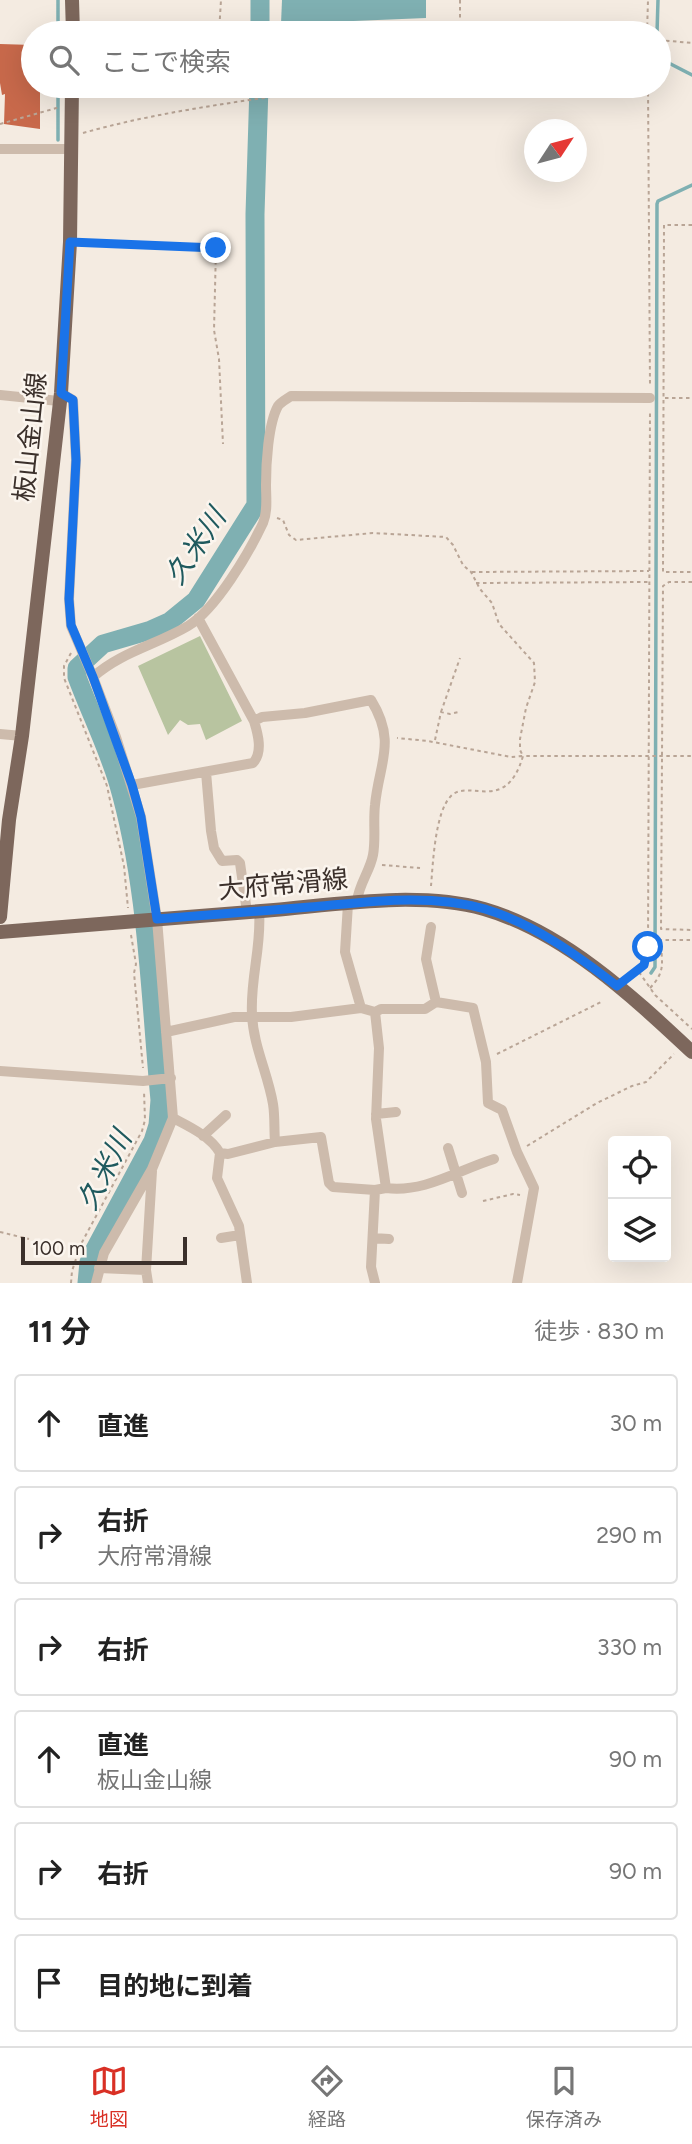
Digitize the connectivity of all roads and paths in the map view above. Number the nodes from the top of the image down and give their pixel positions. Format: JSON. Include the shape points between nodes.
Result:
{"nodes":[{"id":1,"x":72,"y":0,"type":"edge"},
{"id":2,"x":221,"y":0,"type":"edge"},
{"id":3,"x":460,"y":0,"type":"edge"},
{"id":4,"x":648,"y":0,"type":"edge"},
{"id":5,"x":73,"y":21,"type":"edge"},
{"id":6,"x":220,"y":21,"type":"edge"},
{"id":7,"x":460,"y":21,"type":"edge"},
{"id":8,"x":647,"y":21,"type":"edge"},
{"id":9,"x":671,"y":41,"type":"edge"},
{"id":10,"x":692,"y":43,"type":"edge"},
{"id":11,"x":72,"y":98,"type":"edge"},
{"id":12,"x":265,"y":98,"type":"edge"},
{"id":13,"x":648,"y":98,"type":"edge"},
{"id":14,"x":72,"y":104,"type":"junction"},
{"id":15,"x":0,"y":124,"type":"edge"},
{"id":16,"x":72,"y":132,"type":"junction"},
{"id":17,"x":0,"y":149,"type":"edge"},
{"id":18,"x":72,"y":149,"type":"junction"},
{"id":19,"x":692,"y":225,"type":"edge"},
{"id":20,"x":70,"y":242,"type":"junction"},
{"id":21,"x":0,"y":395,"type":"edge"},
{"id":22,"x":60,"y":397,"type":"junction"},
{"id":23,"x":650,"y":398,"type":"junction"},
{"id":24,"x":664,"y":398,"type":"junction"},
{"id":25,"x":692,"y":398,"type":"edge"},
{"id":26,"x":223,"y":444,"type":"dead end"},
{"id":27,"x":265,"y":517,"type":"junction"},
{"id":28,"x":649,"y":571,"type":"junction"},
{"id":29,"x":471,"y":572,"type":"junction"},
{"id":30,"x":692,"y":572,"type":"edge"},
{"id":31,"x":649,"y":582,"type":"junction"},
{"id":32,"x":692,"y":582,"type":"edge"},
{"id":33,"x":476,"y":583,"type":"junction"},
{"id":34,"x":198,"y":618,"type":"junction"},
{"id":35,"x":79,"y":646,"type":"junction"},
{"id":36,"x":460,"y":658,"type":"dead end"},
{"id":37,"x":93,"y":677,"type":"junction"},
{"id":38,"x":441,"y":712,"type":"junction"},
{"id":39,"x":459,"y":712,"type":"dead end"},
{"id":40,"x":254,"y":721,"type":"junction"},
{"id":41,"x":0,"y":734,"type":"edge"},
{"id":42,"x":22,"y":736,"type":"junction"},
{"id":43,"x":386,"y":737,"type":"junction"},
{"id":44,"x":435,"y":742,"type":"junction"},
{"id":45,"x":648,"y":755,"type":"junction"},
{"id":46,"x":523,"y":756,"type":"junction"},
{"id":47,"x":662,"y":756,"type":"junction"},
{"id":48,"x":692,"y":757,"type":"edge"},
{"id":49,"x":206,"y":772,"type":"junction"},
{"id":50,"x":132,"y":785,"type":"junction"},
{"id":51,"x":370,"y":864,"type":"junction"},
{"id":52,"x":419,"y":868,"type":"dead end"},
{"id":53,"x":431,"y":886,"type":"dead end"},
{"id":54,"x":352,"y":902,"type":"junction"},
{"id":55,"x":253,"y":911,"type":"junction"},
{"id":56,"x":0,"y":917,"type":"edge"},
{"id":57,"x":157,"y":919,"type":"junction"},
{"id":58,"x":129,"y":922,"type":"junction"},
{"id":59,"x":431,"y":927,"type":"dead end"},
{"id":60,"x":692,"y":930,"type":"edge"},
{"id":61,"x":0,"y":932,"type":"edge"},
{"id":62,"x":692,"y":940,"type":"edge"},
{"id":63,"x":638,"y":971,"type":"junction"},
{"id":64,"x":617,"y":986,"type":"junction"},
{"id":65,"x":650,"y":988,"type":"junction"},
{"id":66,"x":603,"y":1001,"type":"dead end"},
{"id":67,"x":436,"y":1002,"type":"junction"},
{"id":68,"x":361,"y":1008,"type":"junction"},
{"id":69,"x":375,"y":1013,"type":"junction"},
{"id":70,"x":252,"y":1016,"type":"junction"},
{"id":71,"x":692,"y":1029,"type":"edge"},
{"id":72,"x":166,"y":1032,"type":"junction"},
{"id":73,"x":687,"y":1047,"type":"edge"},
{"id":74,"x":485,"y":1060,"type":"junction"},
{"id":75,"x":0,"y":1071,"type":"edge"},
{"id":76,"x":168,"y":1078,"type":"junction"},
{"id":77,"x":146,"y":1081,"type":"junction"},
{"id":78,"x":396,"y":1112,"type":"dead end"},
{"id":79,"x":376,"y":1114,"type":"junction"},
{"id":80,"x":226,"y":1115,"type":"dead end"},
{"id":81,"x":173,"y":1118,"type":"junction"},
{"id":82,"x":203,"y":1136,"type":"junction"},
{"id":83,"x":275,"y":1142,"type":"junction"},
{"id":84,"x":448,"y":1148,"type":"dead end"},
{"id":85,"x":517,"y":1152,"type":"junction"},
{"id":86,"x":220,"y":1153,"type":"junction"},
{"id":87,"x":494,"y":1158,"type":"dead end"},
{"id":88,"x":152,"y":1169,"type":"junction"},
{"id":89,"x":454,"y":1173,"type":"junction"},
{"id":90,"x":380,"y":1189,"type":"junction"},
{"id":91,"x":462,"y":1193,"type":"dead end"},
{"id":92,"x":533,"y":1196,"type":"junction"},
{"id":93,"x":484,"y":1201,"type":"dead end"},
{"id":94,"x":0,"y":1232,"type":"edge"},
{"id":95,"x":240,"y":1235,"type":"junction"},
{"id":96,"x":221,"y":1238,"type":"dead end"},
{"id":97,"x":373,"y":1238,"type":"junction"},
{"id":98,"x":29,"y":1239,"type":"dead end"},
{"id":99,"x":389,"y":1239,"type":"dead end"},
{"id":100,"x":99,"y":1268,"type":"junction"},
{"id":101,"x":146,"y":1270,"type":"junction"},
{"id":102,"x":71,"y":1283,"type":"edge"},
{"id":103,"x":96,"y":1283,"type":"edge"},
{"id":104,"x":148,"y":1283,"type":"edge"},
{"id":105,"x":247,"y":1283,"type":"edge"},
{"id":106,"x":375,"y":1283,"type":"edge"},
{"id":107,"x":517,"y":1283,"type":"edge"}],
"edges":[{"from":1,"to":5,"type":"main road"},
{"from":2,"to":6,"type":"path"},
{"from":3,"to":7,"type":"path"},
{"from":4,"to":8,"type":"path"},
{"from":9,"to":10,"type":"path"},
{"from":11,"to":14,"type":"main road","name":"板山金山線"},
{"from":12,"to":16,"type":"path"},
{"from":13,"to":23,"type":"path"},
{"from":14,"to":15,"type":"path"},
{"from":14,"to":16,"type":"main road","name":"板山金山線"},
{"from":16,"to":18,"type":"main road","name":"板山金山線"},
{"from":17,"to":18,"type":"street"},
{"from":18,"to":20,"type":"main road","name":"板山金山線"},
{"from":19,"to":24,"type":"path","via":[[664,225]]},
{"from":20,"to":22,"type":"main road","name":"板山金山線"},
{"from":20,"to":26,"type":"path","via":[[216,248],[214,330]]},
{"from":21,"to":22,"type":"street"},
{"from":22,"to":35,"type":"street","via":[[73,400],[76,425],[69,599]]},
{"from":22,"to":42,"type":"main road","name":"板山金山線"},
{"from":23,"to":27,"type":"street","via":[[291,396],[278,406],[270,440]]},
{"from":23,"to":28,"type":"path"},
{"from":24,"to":25,"type":"path"},
{"from":24,"to":30,"type":"path","via":[[663,572]]},
{"from":27,"to":29,"type":"path","via":[[283,520],[296,540],[373,533],[446,537]]},
{"from":27,"to":34,"type":"street","via":[[249,550]]},
{"from":28,"to":29,"type":"path"},
{"from":28,"to":31,"type":"path"},
{"from":29,"to":33,"type":"path"},
{"from":31,"to":33,"type":"path"},
{"from":31,"to":45,"type":"path"},
{"from":32,"to":47,"type":"path","via":[[663,586]]},
{"from":33,"to":46,"type":"path","via":[[492,603],[499,624],[534,663],[535,682],[520,739]]},
{"from":34,"to":37,"type":"street","via":[[123,655]]},
{"from":34,"to":40,"type":"street"},
{"from":35,"to":37,"type":"street"},
{"from":35,"to":58,"type":"path","via":[[64,666],[64,678],[112,807]]},
{"from":36,"to":38,"type":"path"},
{"from":37,"to":50,"type":"street"},
{"from":38,"to":39,"type":"path"},
{"from":38,"to":44,"type":"path"},
{"from":40,"to":43,"type":"street","via":[[371,700]]},
{"from":40,"to":49,"type":"street","via":[[256,760]]},
{"from":41,"to":42,"type":"street"},
{"from":42,"to":56,"type":"main road","name":"板山金山線"},
{"from":43,"to":44,"type":"path"},
{"from":43,"to":51,"type":"street","via":[[370,808],[379,834]]},
{"from":44,"to":46,"type":"path"},
{"from":45,"to":46,"type":"path"},
{"from":45,"to":47,"type":"path"},
{"from":45,"to":63,"type":"path","via":[[648,947]]},
{"from":46,"to":53,"type":"path","via":[[505,786],[490,793],[458,792],[449,798],[437,829]]},
{"from":47,"to":48,"type":"path"},
{"from":47,"to":60,"type":"path","via":[[661,929]]},
{"from":49,"to":50,"type":"street"},
{"from":49,"to":55,"type":"street","via":[[214,848],[222,861],[240,863]]},
{"from":50,"to":57,"type":"street"},
{"from":51,"to":52,"type":"path"},
{"from":51,"to":54,"type":"street"},
{"from":54,"to":55,"type":"main road","name":"大府常滑線"},
{"from":54,"to":64,"type":"main road","name":"大府常滑線","via":[[435,901],[484,909],[572,951]]},
{"from":54,"to":68,"type":"street","via":[[345,952]]},
{"from":55,"to":57,"type":"main road","name":"大府常滑線"},
{"from":55,"to":70,"type":"street","via":[[259,936]]},
{"from":57,"to":58,"type":"main road","name":"大府常滑線"},
{"from":57,"to":72,"type":"street"},
{"from":58,"to":61,"type":"main road","name":"大府常滑線"},
{"from":58,"to":77,"type":"path"},
{"from":59,"to":67,"type":"street","via":[[426,959]]},
{"from":62,"to":65,"type":"path","via":[[661,940],[662,974]]},
{"from":63,"to":64,"type":"path"},
{"from":63,"to":65,"type":"path"},
{"from":64,"to":73,"type":"main road","name":"大府常滑線"},
{"from":65,"to":71,"type":"path"},
{"from":66,"to":74,"type":"path"},
{"from":67,"to":69,"type":"street","via":[[425,1009],[381,1009]]},
{"from":67,"to":74,"type":"street","via":[[473,1008]]},
{"from":68,"to":69,"type":"street"},
{"from":68,"to":70,"type":"street","via":[[291,1017]]},
{"from":69,"to":79,"type":"street","via":[[379,1048]]},
{"from":70,"to":72,"type":"street"},
{"from":70,"to":83,"type":"street","via":[[273,1104]]},
{"from":72,"to":76,"type":"street"},
{"from":73,"to":85,"type":"path","via":[[646,1082],[597,1103]]},
{"from":74,"to":85,"type":"street","via":[[488,1103],[502,1110]]},
{"from":75,"to":77,"type":"street"},
{"from":76,"to":77,"type":"street"},
{"from":76,"to":81,"type":"street"},
{"from":77,"to":102,"type":"path","via":[[142,1131],[81,1244]]},
{"from":78,"to":79,"type":"street"},
{"from":79,"to":90,"type":"street"},
{"from":80,"to":82,"type":"street"},
{"from":81,"to":82,"type":"street"},
{"from":81,"to":88,"type":"street"},
{"from":82,"to":86,"type":"street"},
{"from":83,"to":86,"type":"street"},
{"from":83,"to":90,"type":"street","via":[[322,1131],[325,1185]]},
{"from":84,"to":89,"type":"street"},
{"from":85,"to":92,"type":"street","via":[[534,1188]]},
{"from":86,"to":95,"type":"street","via":[[217,1178]]},
{"from":87,"to":89,"type":"street"},
{"from":88,"to":100,"type":"street"},
{"from":88,"to":101,"type":"street"},
{"from":89,"to":90,"type":"street","via":[[431,1184]]},
{"from":89,"to":91,"type":"street"},
{"from":90,"to":97,"type":"street"},
{"from":92,"to":93,"type":"path","via":[[513,1194]]},
{"from":92,"to":107,"type":"street"},
{"from":94,"to":98,"type":"path"},
{"from":95,"to":96,"type":"street"},
{"from":95,"to":105,"type":"street"},
{"from":97,"to":99,"type":"street"},
{"from":97,"to":106,"type":"street"},
{"from":100,"to":101,"type":"street"},
{"from":100,"to":103,"type":"street"},
{"from":101,"to":104,"type":"street"}]}
